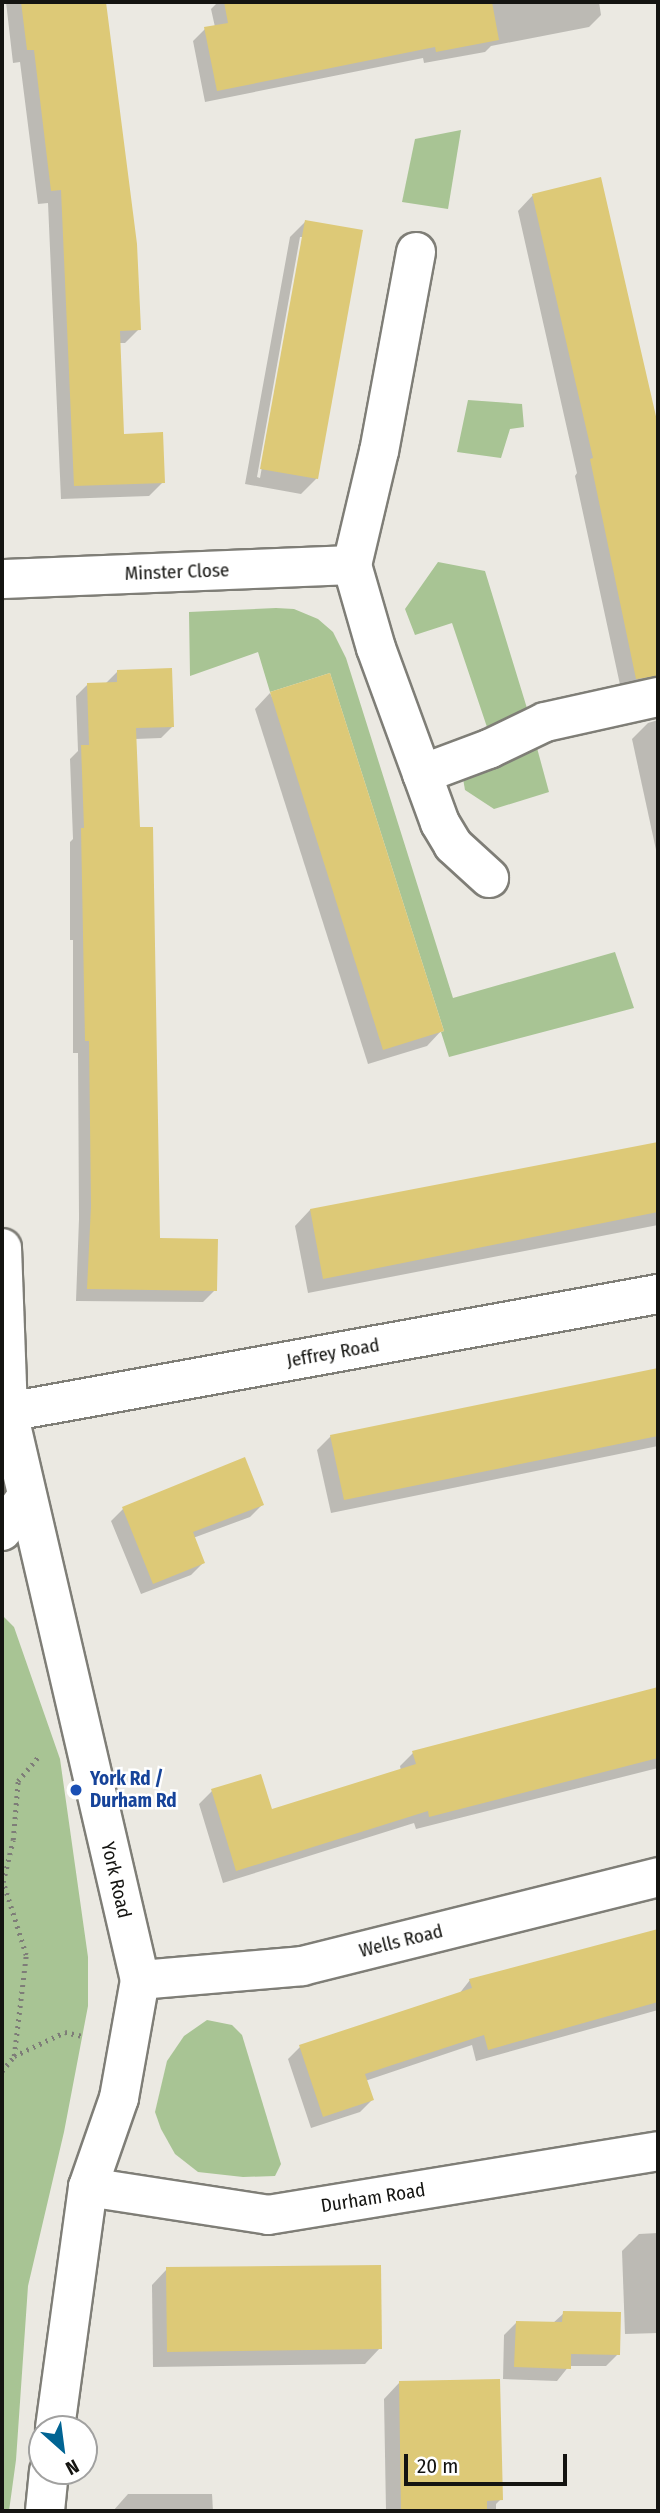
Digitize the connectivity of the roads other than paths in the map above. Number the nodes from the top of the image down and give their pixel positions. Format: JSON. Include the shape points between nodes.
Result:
{"nodes":[{"id":1,"x":416,"y":252,"type":"dead end"},
{"id":2,"x":352,"y":565,"type":"junction"},
{"id":3,"x":2,"y":579,"type":"edge"},
{"id":4,"x":658,"y":697,"type":"edge"},
{"id":5,"x":422,"y":774,"type":"junction"},
{"id":6,"x":489,"y":877,"type":"dead end"},
{"id":7,"x":2,"y":1248,"type":"edge"},
{"id":8,"x":658,"y":1294,"type":"edge"},
{"id":9,"x":8,"y":1412,"type":"junction"},
{"id":10,"x":27,"y":1496,"type":"junction"},
{"id":11,"x":2,"y":1531,"type":"edge"},
{"id":12,"x":658,"y":1877,"type":"edge"},
{"id":13,"x":140,"y":1980,"type":"junction"},
{"id":14,"x":658,"y":2151,"type":"edge"},
{"id":15,"x":88,"y":2187,"type":"junction"},
{"id":16,"x":57,"y":2415,"type":"edge"},
{"id":17,"x":49,"y":2485,"type":"edge"},
{"id":18,"x":46,"y":2511,"type":"edge"}],
"edges":[{"from":1,"to":2,"type":"street","via":[[379,451]]},
{"from":2,"to":3,"type":"street","name":"Minster Close"},
{"from":2,"to":5,"type":"street","via":[[376,648]]},
{"from":4,"to":5,"type":"street","via":[[545,722]]},
{"from":5,"to":6,"type":"street","via":[[453,845]]},
{"from":7,"to":9,"type":"street","name":"York Road"},
{"from":8,"to":9,"type":"street","name":"Jeffrey Road"},
{"from":9,"to":10,"type":"street","name":"York Road"},
{"from":10,"to":11,"type":"street"},
{"from":10,"to":13,"type":"street","name":"York Road"},
{"from":12,"to":13,"type":"street","name":"Wells Road","via":[[302,1966]]},
{"from":13,"to":15,"type":"street","name":"York Road","via":[[120,2098]]},
{"from":14,"to":15,"type":"street","name":"Durham Road","via":[[268,2216]]},
{"from":15,"to":16,"type":"street","name":"York Road"},
{"from":17,"to":18,"type":"street"}]}
